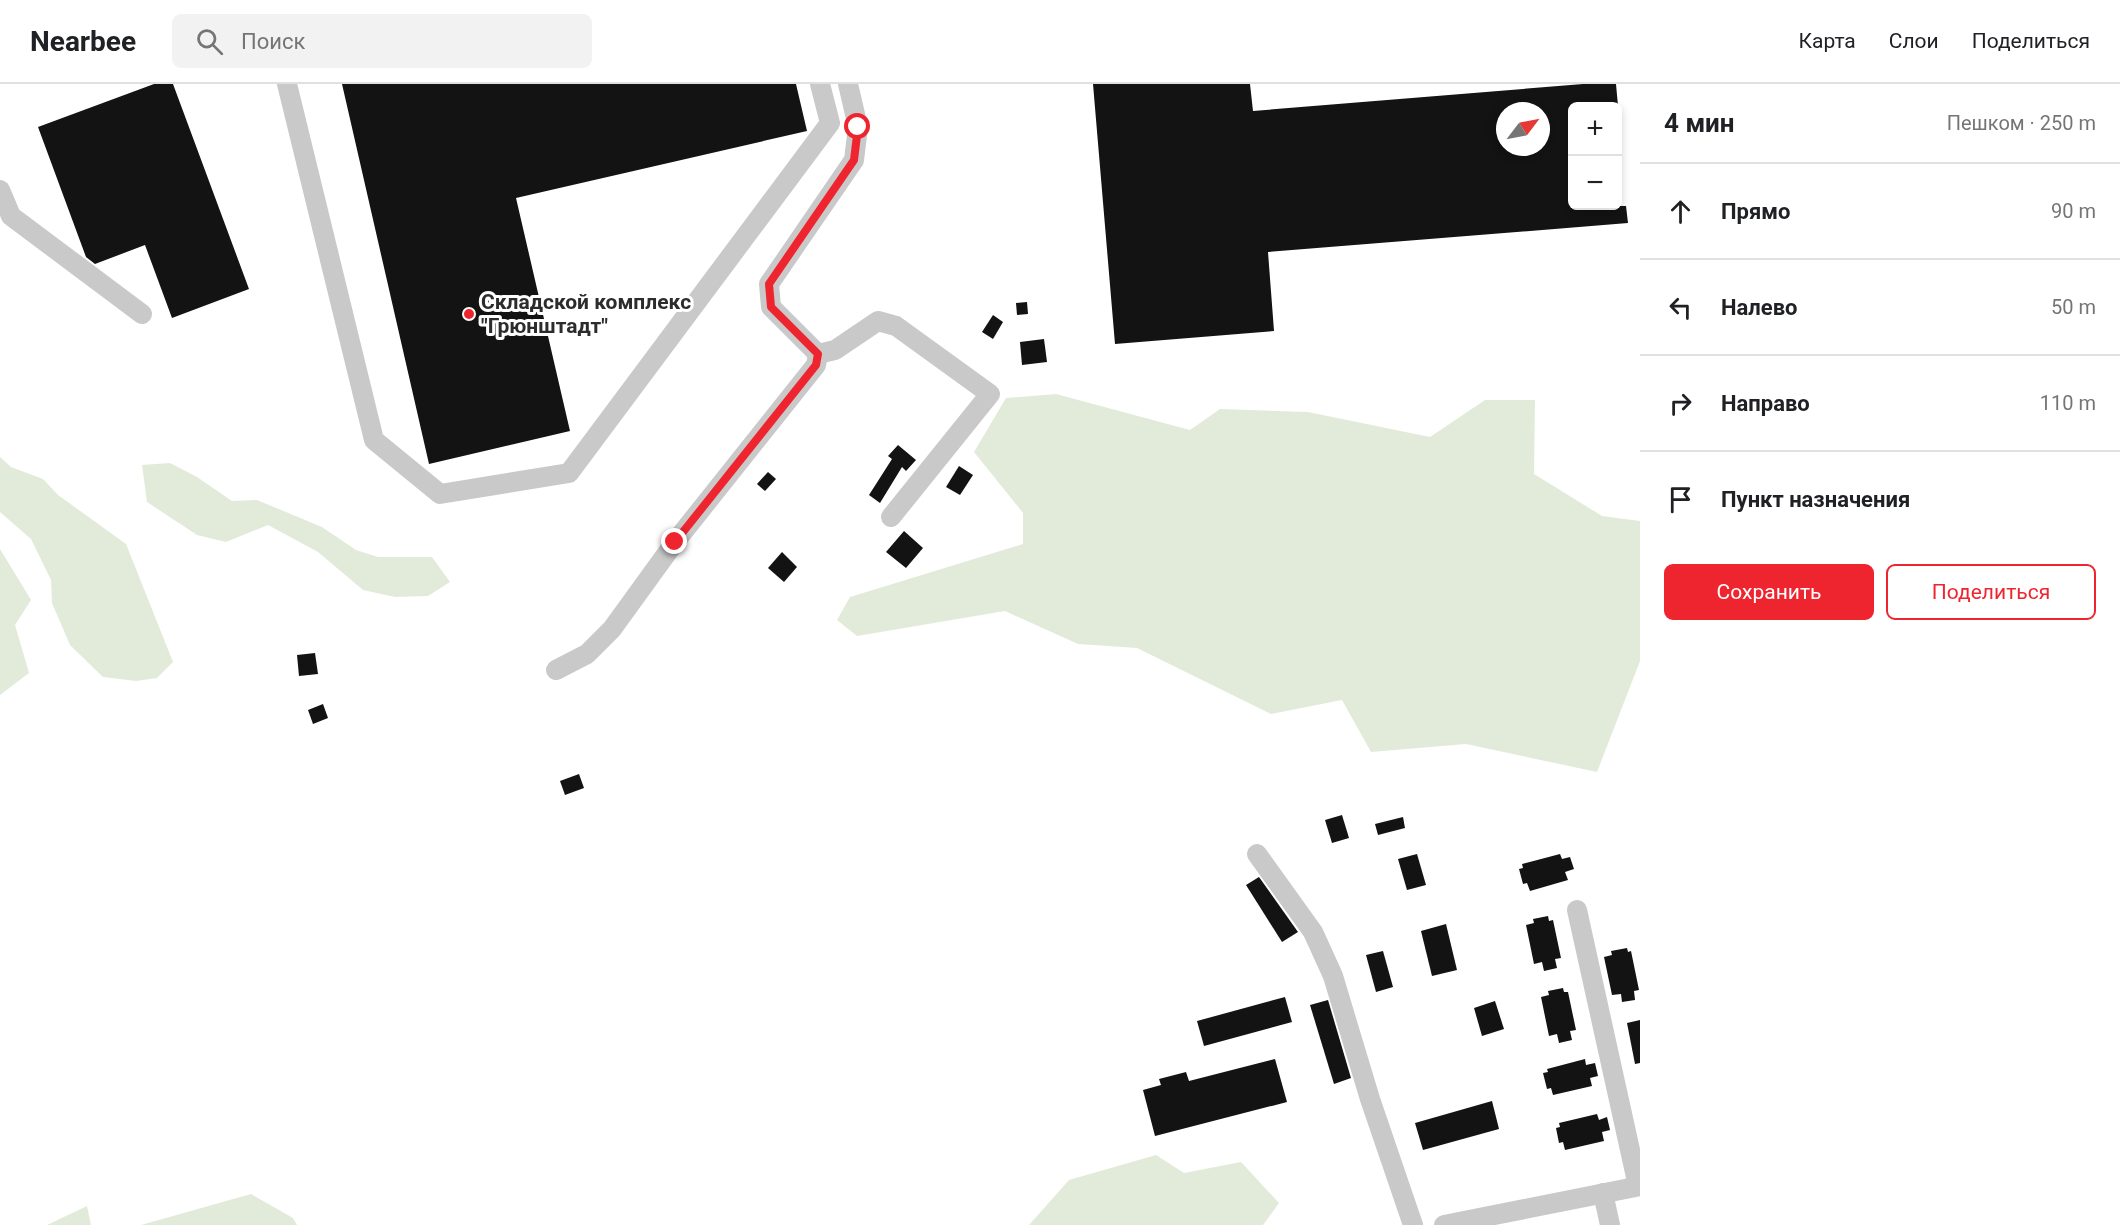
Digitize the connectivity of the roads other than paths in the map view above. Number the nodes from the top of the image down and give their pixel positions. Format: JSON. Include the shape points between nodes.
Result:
{"nodes":[{"id":1,"x":287,"y":84,"type":"edge"},
{"id":2,"x":820,"y":84,"type":"edge"},
{"id":3,"x":848,"y":84,"type":"edge"},
{"id":4,"x":0,"y":190,"type":"edge"},
{"id":5,"x":142,"y":314,"type":"dead end"},
{"id":6,"x":818,"y":354,"type":"junction"},
{"id":7,"x":891,"y":517,"type":"dead end"},
{"id":8,"x":555,"y":670,"type":"dead end"},
{"id":9,"x":1257,"y":854,"type":"dead end"},
{"id":10,"x":1577,"y":910,"type":"dead end"},
{"id":11,"x":1639,"y":1186,"type":"edge"},
{"id":12,"x":1603,"y":1193,"type":"junction"},
{"id":13,"x":1413,"y":1225,"type":"edge"},
{"id":14,"x":1444,"y":1225,"type":"edge"},
{"id":15,"x":1610,"y":1225,"type":"edge"}],
"edges":[{"from":1,"to":2,"type":"street","via":[[374,440],[440,494],[569,473],[830,123]]},
{"from":3,"to":6,"type":"street","via":[[858,127],[854,160],[769,284],[771,307]]},
{"from":4,"to":5,"type":"street","via":[[11,216]]},
{"from":6,"to":7,"type":"street","via":[[836,350],[878,321],[896,326],[990,394]]},
{"from":6,"to":8,"type":"street","via":[[816,365],[675,542],[612,629],[587,654]]},
{"from":9,"to":13,"type":"street","via":[[1313,932],[1333,976]]},
{"from":10,"to":11,"type":"street"},
{"from":11,"to":12,"type":"street"},
{"from":12,"to":14,"type":"street"},
{"from":12,"to":15,"type":"street"}]}
